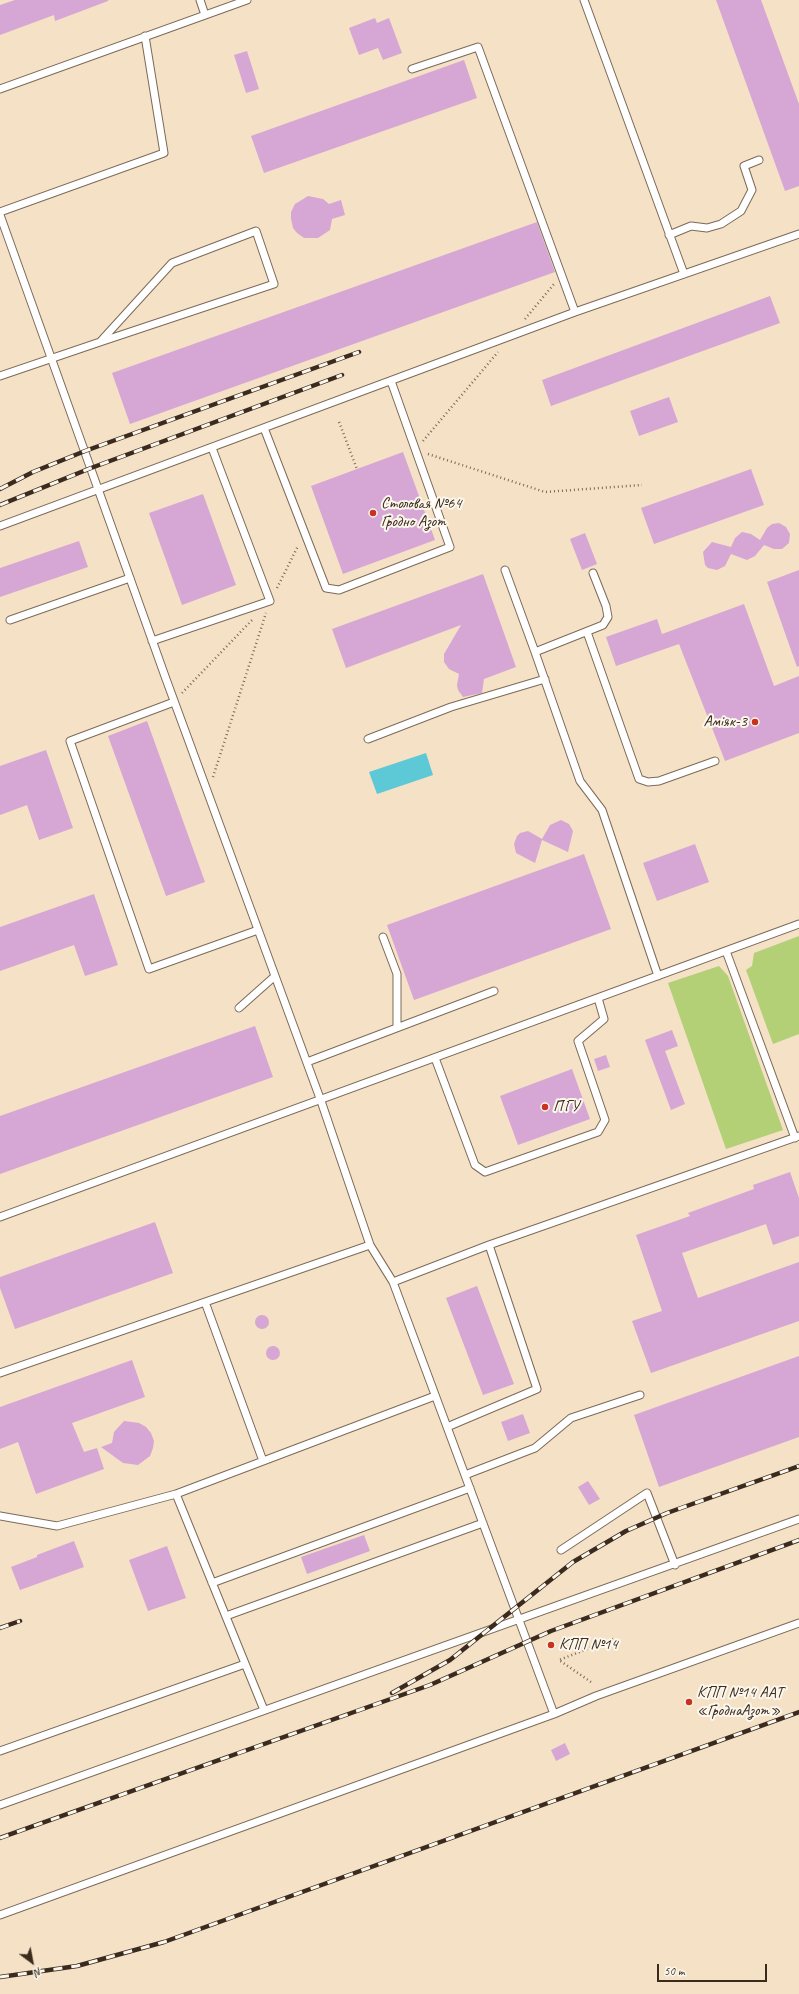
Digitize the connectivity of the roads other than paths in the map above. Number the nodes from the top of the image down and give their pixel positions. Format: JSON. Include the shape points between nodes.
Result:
{"nodes":[{"id":1,"x":200,"y":0,"type":"edge"},
{"id":2,"x":247,"y":0,"type":"edge"},
{"id":3,"x":584,"y":0,"type":"edge"},
{"id":4,"x":205,"y":15,"type":"junction"},
{"id":5,"x":146,"y":36,"type":"junction"},
{"id":6,"x":412,"y":69,"type":"dead end"},
{"id":7,"x":0,"y":89,"type":"edge"},
{"id":8,"x":759,"y":160,"type":"dead end"},
{"id":9,"x":0,"y":214,"type":"edge"},
{"id":10,"x":799,"y":234,"type":"edge"},
{"id":11,"x":669,"y":235,"type":"junction"},
{"id":12,"x":7,"y":236,"type":"junction"},
{"id":13,"x":0,"y":240,"type":"edge"},
{"id":14,"x":684,"y":274,"type":"junction"},
{"id":15,"x":575,"y":312,"type":"junction"},
{"id":16,"x":100,"y":342,"type":"junction"},
{"id":17,"x":52,"y":358,"type":"junction"},
{"id":18,"x":0,"y":376,"type":"edge"},
{"id":19,"x":391,"y":381,"type":"junction"},
{"id":20,"x":264,"y":428,"type":"junction"},
{"id":21,"x":212,"y":448,"type":"junction"},
{"id":22,"x":99,"y":490,"type":"junction"},
{"id":23,"x":0,"y":526,"type":"edge"},
{"id":24,"x":505,"y":570,"type":"dead end"},
{"id":25,"x":593,"y":573,"type":"dead end"},
{"id":26,"x":130,"y":578,"type":"junction"},
{"id":27,"x":10,"y":620,"type":"dead end"},
{"id":28,"x":587,"y":632,"type":"junction"},
{"id":29,"x":152,"y":641,"type":"junction"},
{"id":30,"x":535,"y":652,"type":"junction"},
{"id":31,"x":545,"y":680,"type":"junction"},
{"id":32,"x":174,"y":702,"type":"junction"},
{"id":33,"x":368,"y":739,"type":"dead end"},
{"id":34,"x":715,"y":761,"type":"dead end"},
{"id":35,"x":799,"y":924,"type":"edge"},
{"id":36,"x":258,"y":930,"type":"junction"},
{"id":37,"x":383,"y":937,"type":"dead end"},
{"id":38,"x":726,"y":951,"type":"junction"},
{"id":39,"x":275,"y":976,"type":"junction"},
{"id":40,"x":658,"y":976,"type":"junction"},
{"id":41,"x":494,"y":991,"type":"dead end"},
{"id":42,"x":598,"y":998,"type":"junction"},
{"id":43,"x":239,"y":1008,"type":"dead end"},
{"id":44,"x":397,"y":1027,"type":"junction"},
{"id":45,"x":435,"y":1058,"type":"junction"},
{"id":46,"x":307,"y":1062,"type":"junction"},
{"id":47,"x":321,"y":1101,"type":"junction"},
{"id":48,"x":797,"y":1137,"type":"edge"},
{"id":49,"x":0,"y":1217,"type":"edge"},
{"id":50,"x":370,"y":1244,"type":"junction"},
{"id":51,"x":489,"y":1245,"type":"junction"},
{"id":52,"x":393,"y":1282,"type":"junction"},
{"id":53,"x":206,"y":1302,"type":"junction"},
{"id":54,"x":0,"y":1373,"type":"edge"},
{"id":55,"x":640,"y":1395,"type":"dead end"},
{"id":56,"x":435,"y":1396,"type":"junction"},
{"id":57,"x":447,"y":1427,"type":"junction"},
{"id":58,"x":263,"y":1461,"type":"junction"},
{"id":59,"x":465,"y":1475,"type":"junction"},
{"id":60,"x":470,"y":1488,"type":"junction"},
{"id":61,"x":176,"y":1494,"type":"junction"},
{"id":62,"x":0,"y":1516,"type":"edge"},
{"id":63,"x":799,"y":1519,"type":"edge"},
{"id":64,"x":483,"y":1523,"type":"junction"},
{"id":65,"x":561,"y":1550,"type":"dead end"},
{"id":66,"x":675,"y":1564,"type":"junction"},
{"id":67,"x":212,"y":1583,"type":"junction"},
{"id":68,"x":226,"y":1616,"type":"junction"},
{"id":69,"x":519,"y":1620,"type":"junction"},
{"id":70,"x":799,"y":1623,"type":"edge"},
{"id":71,"x":245,"y":1664,"type":"junction"},
{"id":72,"x":264,"y":1710,"type":"junction"},
{"id":73,"x":554,"y":1714,"type":"junction"},
{"id":74,"x":0,"y":1751,"type":"edge"},
{"id":75,"x":0,"y":1805,"type":"edge"},
{"id":76,"x":0,"y":1915,"type":"edge"}],
"edges":[{"from":1,"to":4,"type":"lane"},
{"from":2,"to":4,"type":"lane"},
{"from":3,"to":11,"type":"lane"},
{"from":4,"to":5,"type":"lane"},
{"from":5,"to":7,"type":"lane"},
{"from":5,"to":9,"type":"lane","via":[[164,153]]},
{"from":6,"to":15,"type":"lane","via":[[478,46]]},
{"from":8,"to":11,"type":"lane","via":[[744,166],[752,190],[741,211],[721,224],[707,228],[691,226]]},
{"from":9,"to":12,"type":"lane"},
{"from":10,"to":14,"type":"lane"},
{"from":11,"to":14,"type":"lane"},
{"from":12,"to":13,"type":"lane"},
{"from":12,"to":17,"type":"lane"},
{"from":14,"to":15,"type":"lane"},
{"from":15,"to":19,"type":"lane"},
{"from":16,"to":16,"type":"lane","via":[[172,263],[256,231],[274,284]]},
{"from":16,"to":17,"type":"lane"},
{"from":17,"to":18,"type":"lane"},
{"from":17,"to":22,"type":"lane"},
{"from":19,"to":20,"type":"lane"},
{"from":19,"to":20,"type":"lane","via":[[450,547],[339,590],[326,588]]},
{"from":20,"to":21,"type":"lane"},
{"from":21,"to":22,"type":"lane"},
{"from":21,"to":29,"type":"lane","via":[[270,601]]},
{"from":22,"to":23,"type":"lane"},
{"from":22,"to":26,"type":"lane"},
{"from":24,"to":30,"type":"lane"},
{"from":25,"to":28,"type":"lane","via":[[608,617],[603,625]]},
{"from":26,"to":27,"type":"lane"},
{"from":26,"to":29,"type":"lane"},
{"from":28,"to":30,"type":"lane"},
{"from":28,"to":34,"type":"lane","via":[[639,779],[648,782],[659,781]]},
{"from":29,"to":32,"type":"lane"},
{"from":30,"to":31,"type":"lane"},
{"from":31,"to":33,"type":"lane","via":[[451,707]]},
{"from":31,"to":40,"type":"lane","via":[[580,781],[602,810]]},
{"from":32,"to":36,"type":"lane"},
{"from":32,"to":36,"type":"lane","via":[[70,741],[149,969]]},
{"from":35,"to":38,"type":"lane"},
{"from":36,"to":39,"type":"lane"},
{"from":37,"to":44,"type":"lane","via":[[398,974]]},
{"from":38,"to":40,"type":"lane"},
{"from":38,"to":48,"type":"lane"},
{"from":39,"to":43,"type":"lane"},
{"from":39,"to":46,"type":"lane"},
{"from":40,"to":42,"type":"lane"},
{"from":41,"to":44,"type":"lane"},
{"from":42,"to":45,"type":"lane"},
{"from":42,"to":45,"type":"lane","via":[[604,1019],[578,1041],[605,1120],[598,1132],[485,1172],[475,1165]]},
{"from":44,"to":46,"type":"lane"},
{"from":45,"to":47,"type":"lane"},
{"from":46,"to":47,"type":"lane"},
{"from":47,"to":49,"type":"lane"},
{"from":47,"to":50,"type":"lane"},
{"from":48,"to":51,"type":"lane"},
{"from":50,"to":52,"type":"lane"},
{"from":50,"to":53,"type":"lane"},
{"from":51,"to":52,"type":"lane"},
{"from":51,"to":57,"type":"lane","via":[[537,1389]]},
{"from":52,"to":56,"type":"lane"},
{"from":53,"to":54,"type":"lane"},
{"from":53,"to":58,"type":"lane"},
{"from":55,"to":59,"type":"lane","via":[[571,1418],[535,1448]]},
{"from":56,"to":57,"type":"lane"},
{"from":56,"to":58,"type":"lane"},
{"from":57,"to":59,"type":"lane"},
{"from":58,"to":61,"type":"lane"},
{"from":59,"to":60,"type":"lane"},
{"from":60,"to":64,"type":"lane"},
{"from":60,"to":67,"type":"lane"},
{"from":61,"to":62,"type":"lane","via":[[57,1526]]},
{"from":61,"to":67,"type":"lane"},
{"from":63,"to":66,"type":"lane"},
{"from":64,"to":68,"type":"lane"},
{"from":64,"to":69,"type":"lane"},
{"from":65,"to":66,"type":"lane","via":[[647,1493]]},
{"from":66,"to":69,"type":"lane"},
{"from":67,"to":68,"type":"lane"},
{"from":68,"to":71,"type":"lane"},
{"from":69,"to":72,"type":"lane"},
{"from":69,"to":73,"type":"lane"},
{"from":70,"to":73,"type":"lane","via":[[596,1696]]},
{"from":71,"to":72,"type":"lane"},
{"from":71,"to":74,"type":"lane"},
{"from":72,"to":75,"type":"lane"},
{"from":73,"to":76,"type":"lane"}]}
